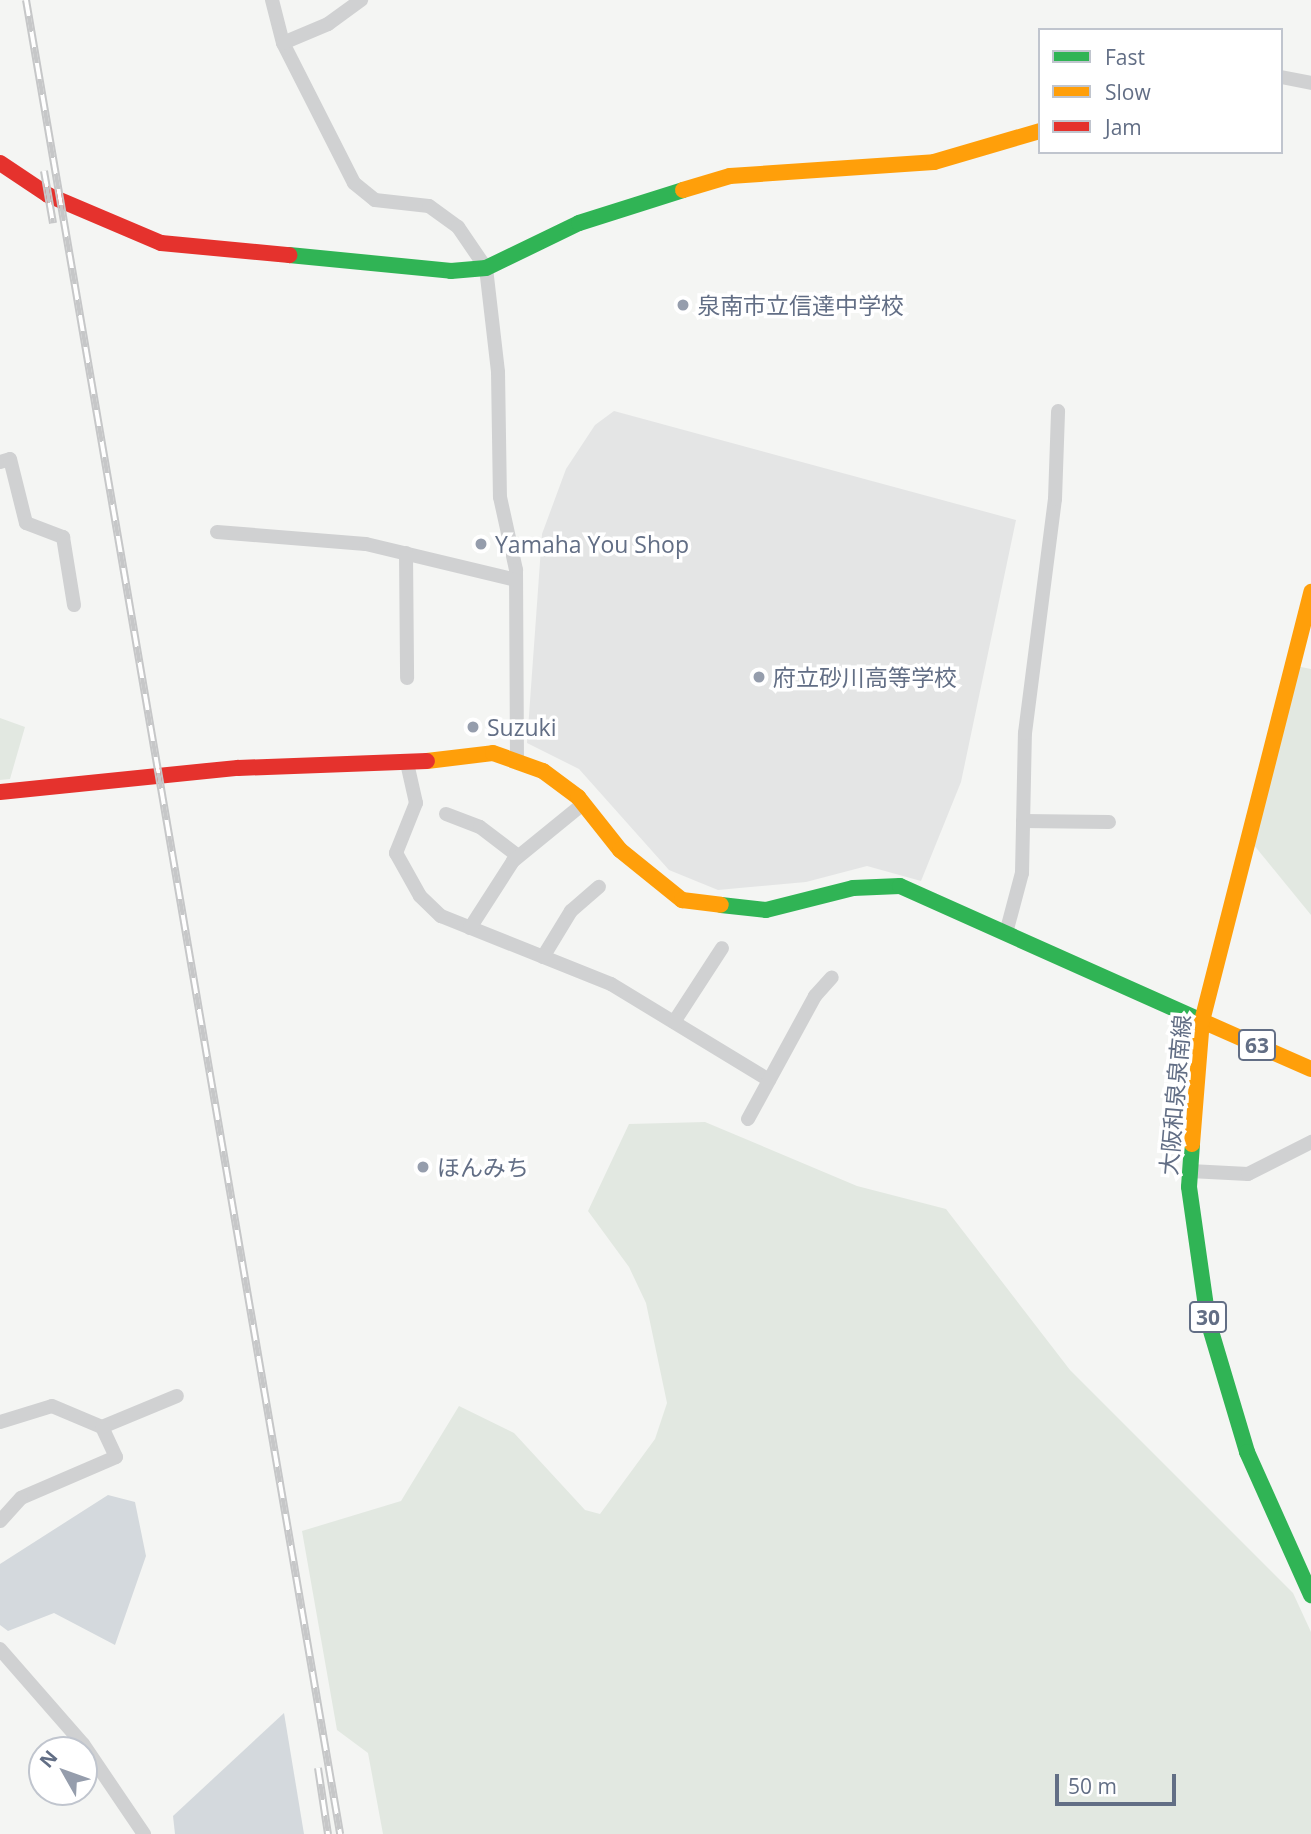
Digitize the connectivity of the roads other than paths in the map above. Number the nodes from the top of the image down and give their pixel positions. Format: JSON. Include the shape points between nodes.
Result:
{"nodes":[{"id":1,"x":272,"y":0,"type":"edge"},
{"id":2,"x":361,"y":0,"type":"edge"},
{"id":3,"x":283,"y":43,"type":"junction"},
{"id":4,"x":1283,"y":77,"type":"edge"},
{"id":5,"x":1311,"y":83,"type":"edge"},
{"id":6,"x":1038,"y":132,"type":"edge"},
{"id":7,"x":0,"y":163,"type":"edge"},
{"id":8,"x":486,"y":268,"type":"junction"},
{"id":9,"x":1058,"y":411,"type":"dead end"},
{"id":10,"x":0,"y":462,"type":"edge"},
{"id":11,"x":217,"y":532,"type":"dead end"},
{"id":12,"x":407,"y":553,"type":"junction"},
{"id":13,"x":516,"y":580,"type":"junction"},
{"id":14,"x":1311,"y":592,"type":"edge"},
{"id":15,"x":74,"y":605,"type":"dead end"},
{"id":16,"x":407,"y":678,"type":"dead end"},
{"id":17,"x":517,"y":760,"type":"junction"},
{"id":18,"x":407,"y":763,"type":"junction"},
{"id":19,"x":0,"y":792,"type":"edge"},
{"id":20,"x":583,"y":804,"type":"junction"},
{"id":21,"x":446,"y":814,"type":"dead end"},
{"id":22,"x":1023,"y":821,"type":"junction"},
{"id":23,"x":1109,"y":822,"type":"dead end"},
{"id":24,"x":518,"y":856,"type":"junction"},
{"id":25,"x":598,"y":887,"type":"dead end"},
{"id":26,"x":470,"y":928,"type":"junction"},
{"id":27,"x":1006,"y":933,"type":"junction"},
{"id":28,"x":722,"y":948,"type":"dead end"},
{"id":29,"x":543,"y":957,"type":"junction"},
{"id":30,"x":832,"y":977,"type":"dead end"},
{"id":31,"x":1202,"y":1021,"type":"junction"},
{"id":32,"x":674,"y":1022,"type":"junction"},
{"id":33,"x":1311,"y":1069,"type":"edge"},
{"id":34,"x":769,"y":1080,"type":"junction"},
{"id":35,"x":748,"y":1119,"type":"dead end"},
{"id":36,"x":1311,"y":1142,"type":"edge"},
{"id":37,"x":1190,"y":1171,"type":"junction"},
{"id":38,"x":177,"y":1396,"type":"dead end"},
{"id":39,"x":0,"y":1422,"type":"edge"},
{"id":40,"x":102,"y":1427,"type":"junction"},
{"id":41,"x":0,"y":1521,"type":"edge"},
{"id":42,"x":1311,"y":1595,"type":"edge"},
{"id":43,"x":0,"y":1649,"type":"edge"},
{"id":44,"x":144,"y":1834,"type":"edge"}],
"edges":[{"from":1,"to":3,"type":"street"},
{"from":2,"to":3,"type":"street","via":[[328,24]]},
{"from":3,"to":8,"type":"street","via":[[354,183],[375,200],[429,206],[458,227]]},
{"from":4,"to":5,"type":"street"},
{"from":6,"to":8,"type":"street","via":[[934,162],[730,176],[579,223]]},
{"from":7,"to":8,"type":"street","via":[[48,195],[161,243],[360,266]]},
{"from":8,"to":13,"type":"street","via":[[498,372],[500,498]]},
{"from":9,"to":22,"type":"street","via":[[1055,499],[1026,733]]},
{"from":10,"to":15,"type":"street","via":[[10,459],[26,523],[63,537]]},
{"from":11,"to":12,"type":"street"},
{"from":12,"to":13,"type":"street"},
{"from":12,"to":16,"type":"street"},
{"from":13,"to":17,"type":"street"},
{"from":14,"to":31,"type":"street","name":"大阪和泉泉南線","number":"30"},
{"from":17,"to":18,"type":"street","via":[[462,753]]},
{"from":17,"to":20,"type":"street","via":[[544,771]]},
{"from":18,"to":19,"type":"street","via":[[238,768]]},
{"from":18,"to":26,"type":"street","via":[[416,803],[396,853],[420,897],[441,916]]},
{"from":20,"to":24,"type":"street"},
{"from":20,"to":27,"type":"street","via":[[620,850],[682,900],[766,910],[853,888],[900,886]]},
{"from":21,"to":24,"type":"street","via":[[480,827]]},
{"from":22,"to":23,"type":"street"},
{"from":22,"to":27,"type":"street","via":[[1022,873]]},
{"from":24,"to":26,"type":"street"},
{"from":25,"to":29,"type":"street","via":[[571,911]]},
{"from":26,"to":29,"type":"street"},
{"from":27,"to":31,"type":"street"},
{"from":28,"to":32,"type":"street"},
{"from":29,"to":32,"type":"street","via":[[611,984]]},
{"from":30,"to":34,"type":"street"},
{"from":31,"to":33,"type":"street","number":"63"},
{"from":31,"to":37,"type":"street","name":"大阪和泉泉南線","number":"30"},
{"from":32,"to":34,"type":"street"},
{"from":34,"to":35,"type":"street"},
{"from":36,"to":37,"type":"street","via":[[1248,1174]]},
{"from":37,"to":42,"type":"street","name":"大阪和泉泉南線","number":"30","via":[[1208,1321],[1247,1452]]},
{"from":38,"to":40,"type":"street"},
{"from":39,"to":40,"type":"street","via":[[52,1406]]},
{"from":40,"to":41,"type":"street","via":[[116,1457],[21,1498]]},
{"from":43,"to":44,"type":"street","via":[[83,1744]]}]}
